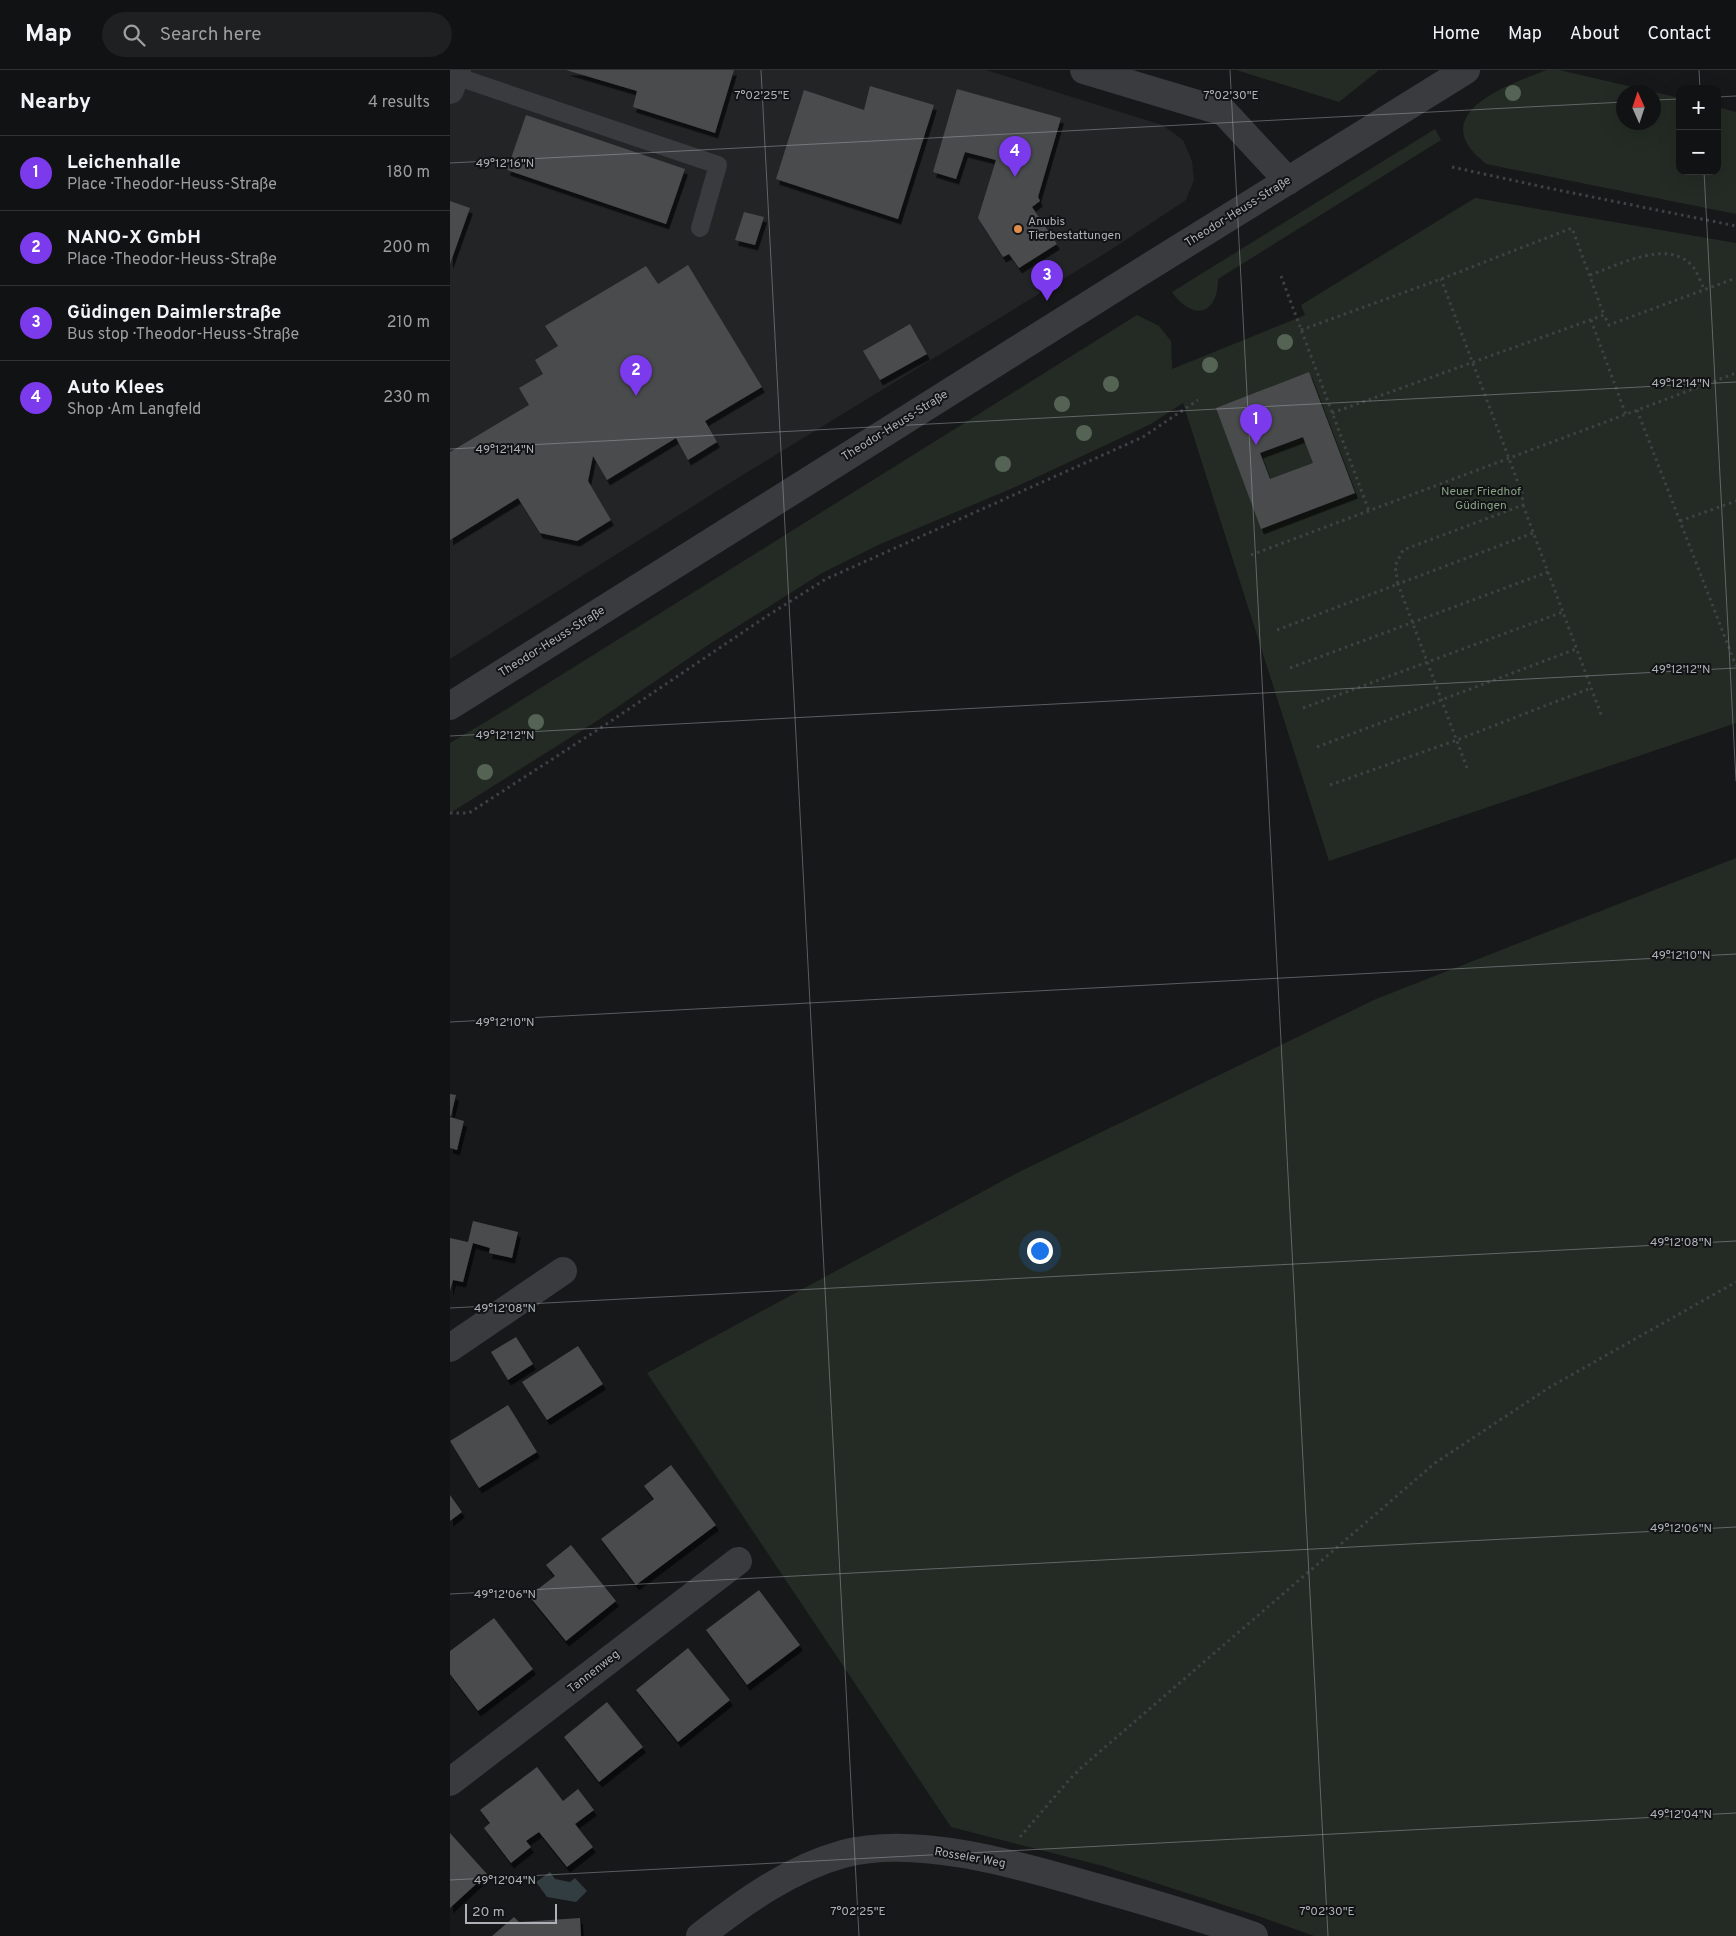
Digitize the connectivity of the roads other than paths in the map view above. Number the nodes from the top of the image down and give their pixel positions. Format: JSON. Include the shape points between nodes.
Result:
{"nodes":[{"id":1,"x":1084,"y":70,"type":"edge"},
{"id":2,"x":1466,"y":70,"type":"edge"},
{"id":3,"x":454,"y":79,"type":"edge"},
{"id":4,"x":1288,"y":182,"type":"junction"},
{"id":5,"x":700,"y":228,"type":"dead end"},
{"id":6,"x":450,"y":706,"type":"edge"},
{"id":7,"x":563,"y":1271,"type":"dead end"},
{"id":8,"x":450,"y":1348,"type":"edge"},
{"id":9,"x":738,"y":1561,"type":"dead end"},
{"id":10,"x":450,"y":1782,"type":"edge"},
{"id":11,"x":700,"y":1936,"type":"edge"},
{"id":12,"x":1254,"y":1936,"type":"edge"}],
"edges":[{"from":1,"to":4,"type":"street","via":[[1224,112]]},
{"from":2,"to":4,"type":"street","name":"Theodor-Heuss-Straße"},
{"from":3,"to":5,"type":"lane","via":[[718,165]]},
{"from":4,"to":6,"type":"street","name":"Theodor-Heuss-Straße"},
{"from":7,"to":8,"type":"street"},
{"from":9,"to":10,"type":"street","name":"Tannenweg"},
{"from":11,"to":12,"type":"street","name":"Rosseler Weg","via":[[764,1888],[809,1867],[844,1854],[899,1847],[948,1852],[1062,1878],[1195,1915]]}]}
